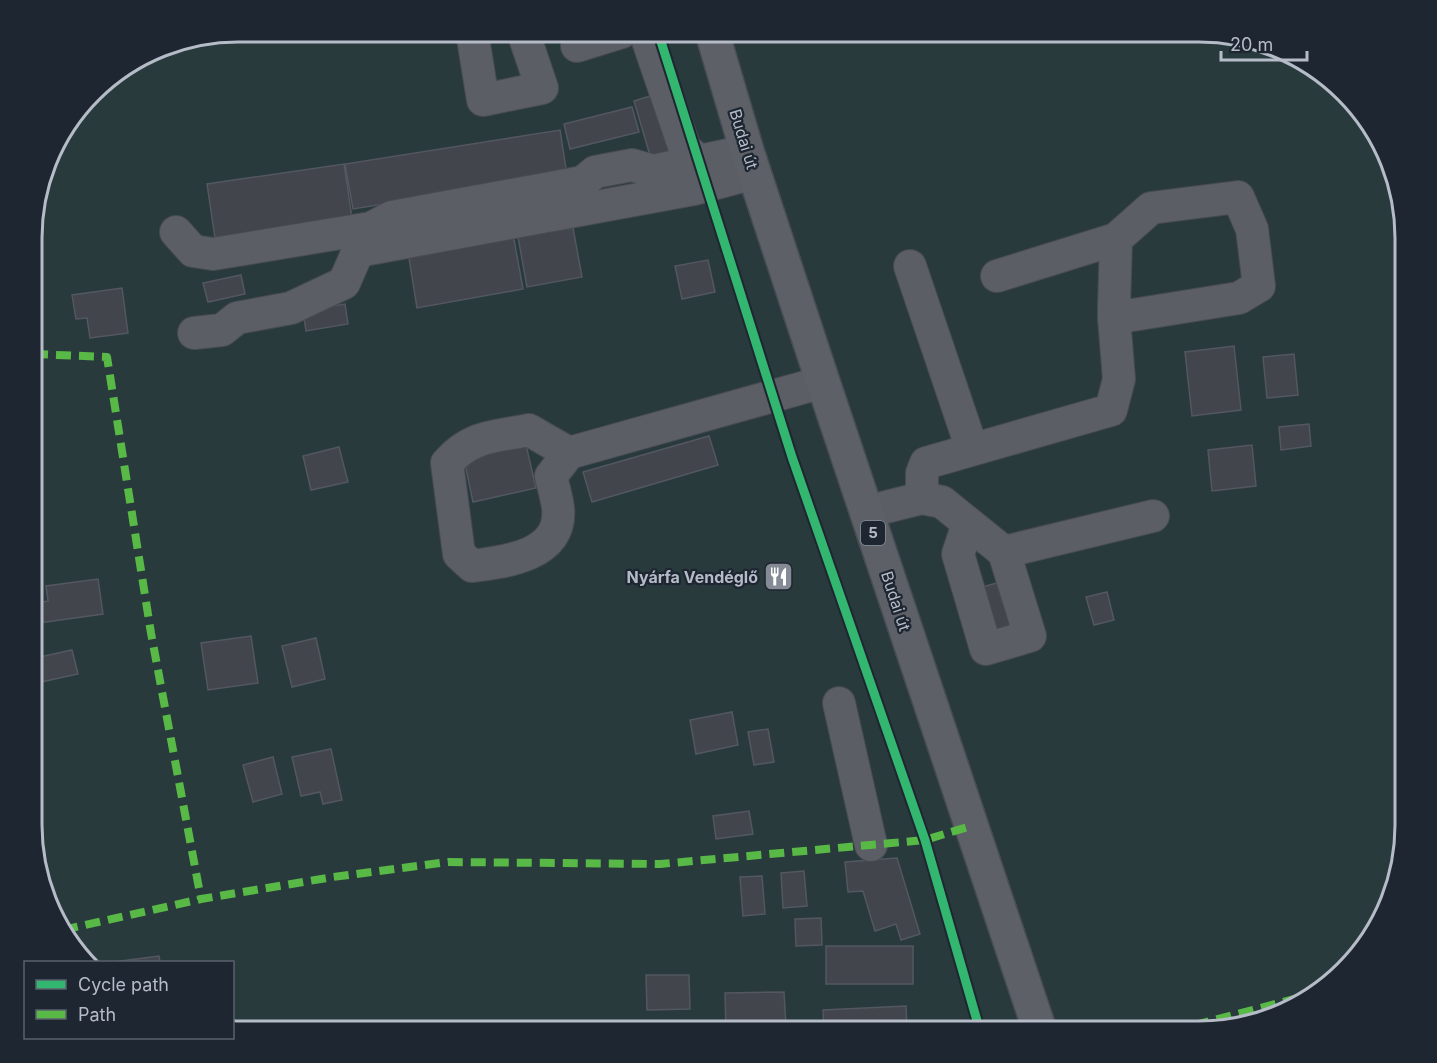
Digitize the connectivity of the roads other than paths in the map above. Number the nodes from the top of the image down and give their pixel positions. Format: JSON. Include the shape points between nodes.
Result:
{"nodes":[{"id":1,"x":474,"y":42,"type":"edge"},
{"id":2,"x":526,"y":42,"type":"edge"},
{"id":3,"x":590,"y":42,"type":"edge"},
{"id":4,"x":648,"y":42,"type":"edge"},
{"id":5,"x":715,"y":42,"type":"edge"},
{"id":6,"x":577,"y":46,"type":"dead end"},
{"id":7,"x":699,"y":162,"type":"junction"},
{"id":8,"x":751,"y":162,"type":"junction"},
{"id":9,"x":176,"y":231,"type":"dead end"},
{"id":10,"x":1116,"y":239,"type":"junction"},
{"id":11,"x":910,"y":266,"type":"dead end"},
{"id":12,"x":998,"y":276,"type":"dead end"},
{"id":13,"x":1114,"y":318,"type":"junction"},
{"id":14,"x":194,"y":333,"type":"dead end"},
{"id":15,"x":823,"y":382,"type":"junction"},
{"id":16,"x":972,"y":449,"type":"junction"},
{"id":17,"x":569,"y":453,"type":"junction"},
{"id":18,"x":922,"y":498,"type":"junction"},
{"id":19,"x":866,"y":512,"type":"junction"},
{"id":20,"x":1153,"y":516,"type":"dead end"},
{"id":21,"x":969,"y":524,"type":"junction"},
{"id":22,"x":1005,"y":552,"type":"junction"},
{"id":23,"x":839,"y":703,"type":"dead end"},
{"id":24,"x":871,"y":845,"type":"dead end"},
{"id":25,"x":1037,"y":1021,"type":"edge"}],
"edges":[{"from":1,"to":2,"type":"lane","via":[[483,100],[542,88]]},
{"from":3,"to":6,"type":"lane"},
{"from":4,"to":7,"type":"lane","via":[[685,149]]},
{"from":5,"to":8,"type":"main road","name":"Budai út","number":"5"},
{"from":7,"to":8,"type":"lane"},
{"from":7,"to":9,"type":"lane","via":[[653,171],[632,165],[595,172],[583,182],[392,217],[371,228],[213,254],[193,251]]},
{"from":8,"to":14,"type":"lane","via":[[694,189],[358,251],[344,283],[291,308],[237,318],[222,330]]},
{"from":8,"to":15,"type":"main road","name":"Budai út","number":"5"},
{"from":10,"to":12,"type":"lane"},
{"from":10,"to":13,"type":"lane"},
{"from":10,"to":13,"type":"lane","via":[[1150,208],[1238,197],[1252,229],[1259,286],[1239,298]]},
{"from":11,"to":16,"type":"lane"},
{"from":13,"to":16,"type":"lane","via":[[1119,379],[1111,410]]},
{"from":15,"to":17,"type":"lane"},
{"from":15,"to":19,"type":"main road","name":"Budai út","number":"5"},
{"from":16,"to":18,"type":"lane","via":[[926,463]]},
{"from":17,"to":17,"type":"lane","via":[[551,476],[559,510],[554,536],[539,550],[472,567],[459,554],[447,463],[462,446],[475,440],[529,430]]},
{"from":18,"to":19,"type":"lane"},
{"from":18,"to":21,"type":"lane","via":[[942,502]]},
{"from":19,"to":25,"type":"main road","name":"Budai út","number":"5"},
{"from":20,"to":22,"type":"lane"},
{"from":21,"to":22,"type":"lane"},
{"from":21,"to":22,"type":"lane","via":[[958,554],[986,649],[1030,636]]},
{"from":23,"to":24,"type":"lane"}]}
